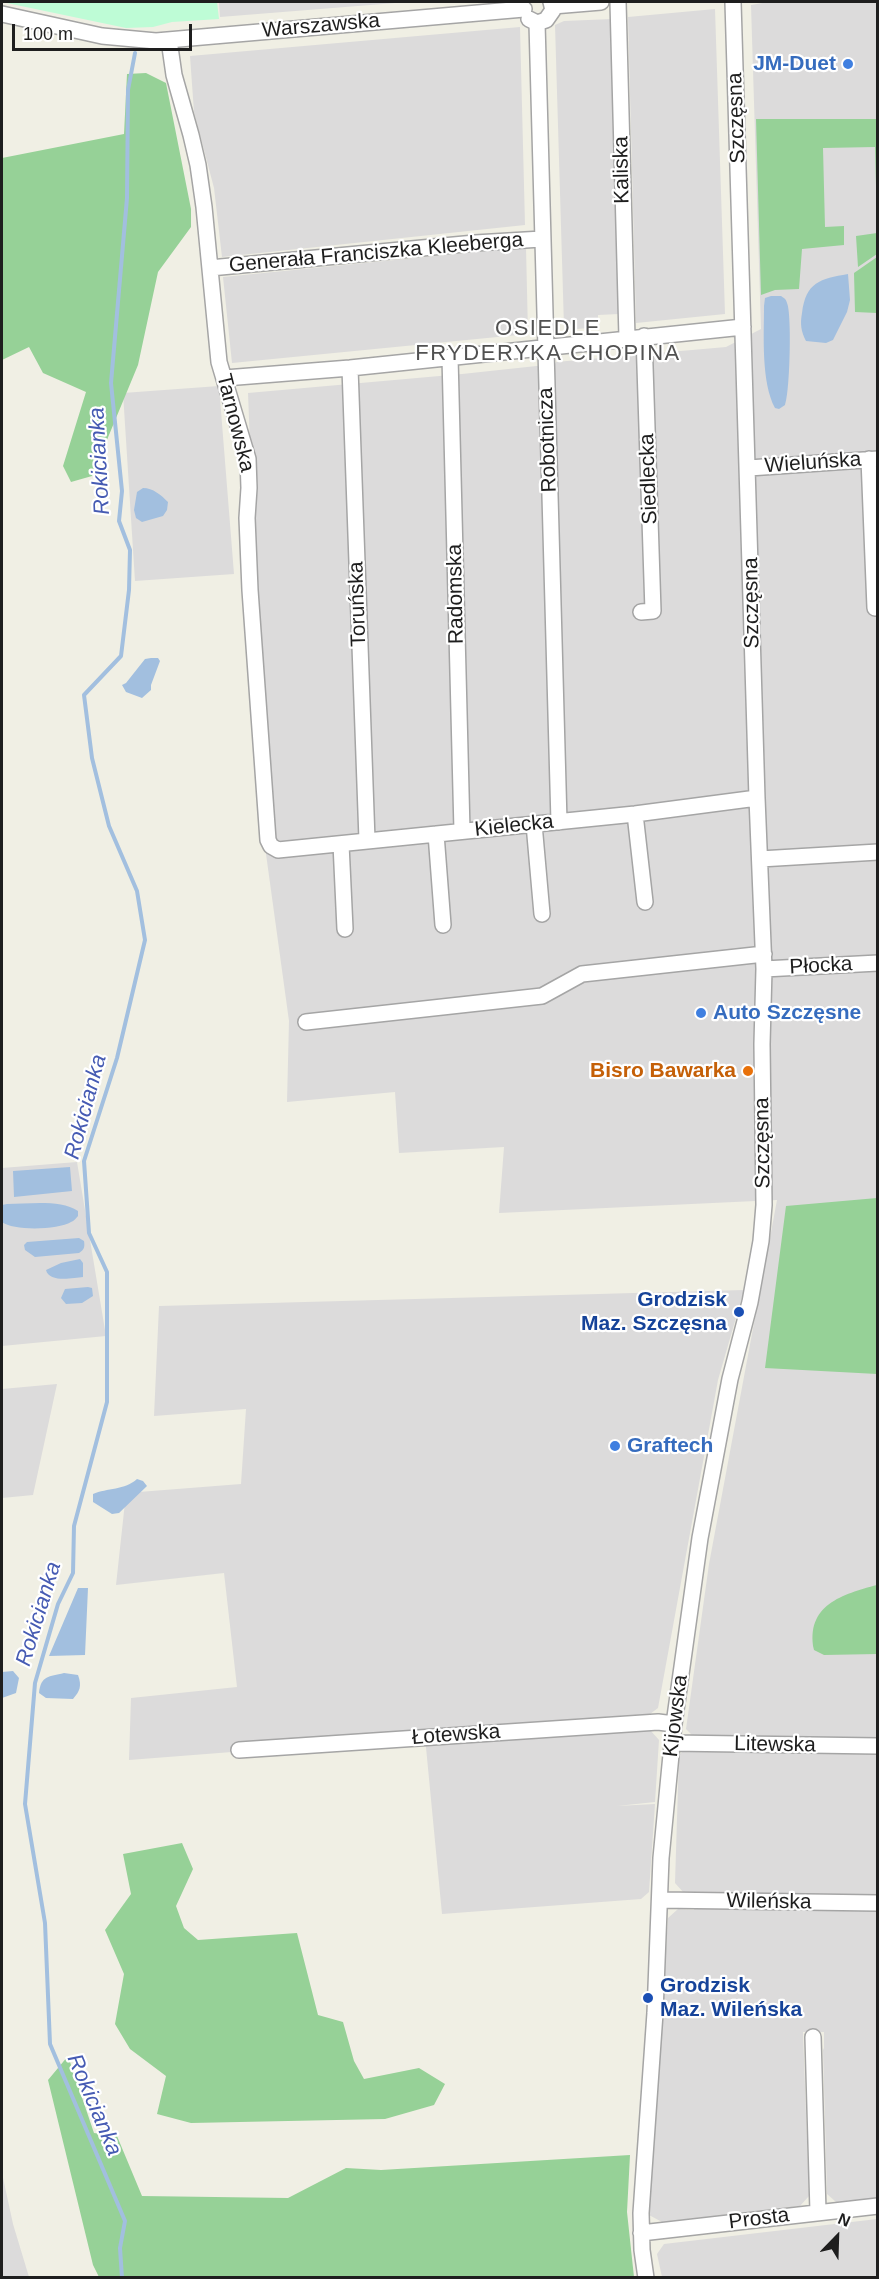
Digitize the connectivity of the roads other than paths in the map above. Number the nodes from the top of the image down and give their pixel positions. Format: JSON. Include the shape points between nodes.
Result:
{"nodes":[{"id":1,"x":601,"y":2,"type":"edge"},
{"id":2,"x":618,"y":2,"type":"edge"},
{"id":3,"x":734,"y":2,"type":"edge"},
{"id":4,"x":552,"y":4,"type":"edge"},
{"id":5,"x":525,"y":5,"type":"edge"},
{"id":6,"x":2,"y":14,"type":"edge"},
{"id":7,"x":537,"y":23,"type":"junction"},
{"id":8,"x":170,"y":40,"type":"junction"},
{"id":9,"x":542,"y":239,"type":"junction"},
{"id":10,"x":210,"y":268,"type":"junction"},
{"id":11,"x":743,"y":327,"type":"junction"},
{"id":12,"x":644,"y":336,"type":"junction"},
{"id":13,"x":627,"y":338,"type":"junction"},
{"id":14,"x":546,"y":346,"type":"junction"},
{"id":15,"x":450,"y":357,"type":"junction"},
{"id":16,"x":350,"y":368,"type":"junction"},
{"id":17,"x":225,"y":378,"type":"junction"},
{"id":18,"x":873,"y":459,"type":"edge"},
{"id":19,"x":749,"y":468,"type":"junction"},
{"id":20,"x":875,"y":608,"type":"dead end"},
{"id":21,"x":641,"y":612,"type":"dead end"},
{"id":22,"x":757,"y":798,"type":"junction"},
{"id":23,"x":635,"y":814,"type":"junction"},
{"id":24,"x":559,"y":822,"type":"junction"},
{"id":25,"x":534,"y":824,"type":"junction"},
{"id":26,"x":462,"y":831,"type":"junction"},
{"id":27,"x":436,"y":834,"type":"junction"},
{"id":28,"x":367,"y":840,"type":"junction"},
{"id":29,"x":341,"y":844,"type":"junction"},
{"id":30,"x":271,"y":846,"type":"joint"},
{"id":31,"x":878,"y":852,"type":"edge"},
{"id":32,"x":760,"y":859,"type":"junction"},
{"id":33,"x":645,"y":902,"type":"dead end"},
{"id":34,"x":542,"y":914,"type":"dead end"},
{"id":35,"x":444,"y":925,"type":"dead end"},
{"id":36,"x":345,"y":929,"type":"dead end"},
{"id":37,"x":764,"y":961,"type":"junction"},
{"id":38,"x":878,"y":963,"type":"edge"},
{"id":39,"x":306,"y":1022,"type":"dead end"},
{"id":40,"x":764,"y":1205,"type":"joint"},
{"id":41,"x":674,"y":1724,"type":"junction"},
{"id":42,"x":672,"y":1743,"type":"junction"},
{"id":43,"x":878,"y":1746,"type":"edge"},
{"id":44,"x":239,"y":1750,"type":"dead end"},
{"id":45,"x":660,"y":1900,"type":"junction"},
{"id":46,"x":878,"y":1903,"type":"edge"},
{"id":47,"x":813,"y":2037,"type":"dead end"},
{"id":48,"x":878,"y":2206,"type":"edge"},
{"id":49,"x":818,"y":2212,"type":"junction"},
{"id":50,"x":641,"y":2233,"type":"junction"},
{"id":51,"x":646,"y":2277,"type":"edge"}],
"edges":[{"from":1,"to":4,"type":"street"},
{"from":2,"to":13,"type":"street","name":"Kaliska"},
{"from":3,"to":11,"type":"street","name":"Szczęsna"},
{"from":4,"to":7,"type":"street","via":[[549,17]]},
{"from":5,"to":7,"type":"street","name":"Warszawska","via":[[527,17]]},
{"from":5,"to":8,"type":"street","name":"Warszawska"},
{"from":6,"to":8,"type":"street","name":"Warszawska","via":[[119,39]]},
{"from":7,"to":9,"type":"street","name":"Robotnicza"},
{"from":8,"to":10,"type":"street","name":"Tarnowska","via":[[174,75],[198,165]]},
{"from":9,"to":10,"type":"street","name":"Generała Franciszka Kleeberga"},
{"from":9,"to":14,"type":"street","name":"Robotnicza"},
{"from":10,"to":17,"type":"street","name":"Tarnowska","via":[[219,358]]},
{"from":11,"to":12,"type":"street"},
{"from":11,"to":19,"type":"street","name":"Szczęsna"},
{"from":12,"to":13,"type":"street"},
{"from":12,"to":21,"type":"street","name":"Siedlecka","via":[[652,611]]},
{"from":13,"to":14,"type":"street"},
{"from":14,"to":15,"type":"street"},
{"from":14,"to":24,"type":"street","name":"Robotnicza"},
{"from":15,"to":16,"type":"street"},
{"from":15,"to":26,"type":"street","name":"Radomska"},
{"from":16,"to":17,"type":"street"},
{"from":16,"to":28,"type":"street","name":"Toruńska"},
{"from":17,"to":30,"type":"street","name":"Tarnowska","via":[[248,459],[249,590]]},
{"from":18,"to":19,"type":"street","name":"Wieluńska"},
{"from":18,"to":20,"type":"street"},
{"from":19,"to":22,"type":"street","name":"Szczęsna"},
{"from":22,"to":23,"type":"street","name":"Kielecka"},
{"from":22,"to":32,"type":"street","name":"Szczęsna"},
{"from":23,"to":24,"type":"street","name":"Kielecka"},
{"from":23,"to":33,"type":"street"},
{"from":24,"to":25,"type":"street","name":"Kielecka"},
{"from":25,"to":26,"type":"street","name":"Kielecka"},
{"from":25,"to":34,"type":"street"},
{"from":26,"to":27,"type":"street","name":"Kielecka"},
{"from":27,"to":28,"type":"street","name":"Kielecka"},
{"from":27,"to":35,"type":"street"},
{"from":28,"to":29,"type":"street","name":"Kielecka"},
{"from":29,"to":30,"type":"street","name":"Kielecka","via":[[278,850]]},
{"from":29,"to":36,"type":"street"},
{"from":31,"to":32,"type":"street"},
{"from":32,"to":37,"type":"street","name":"Szczęsna"},
{"from":37,"to":38,"type":"street","name":"Płocka"},
{"from":37,"to":39,"type":"street","name":"Płocka","via":[[582,974],[542,996]]},
{"from":37,"to":40,"type":"street","name":"Szczęsna"},
{"from":40,"to":41,"type":"street","name":"Kijowska","via":[[750,1302],[730,1378],[700,1538]]},
{"from":41,"to":42,"type":"street","name":"Kijowska"},
{"from":41,"to":44,"type":"street","name":"Łotewska"},
{"from":42,"to":43,"type":"street","name":"Litewska"},
{"from":42,"to":45,"type":"street","name":"Kijowska"},
{"from":45,"to":46,"type":"street","name":"Wileńska"},
{"from":45,"to":50,"type":"street","name":"Kijowska"},
{"from":47,"to":49,"type":"street"},
{"from":48,"to":49,"type":"street","name":"Prosta"},
{"from":49,"to":50,"type":"street","name":"Prosta"},
{"from":50,"to":51,"type":"street","name":"Kijowska"}]}
